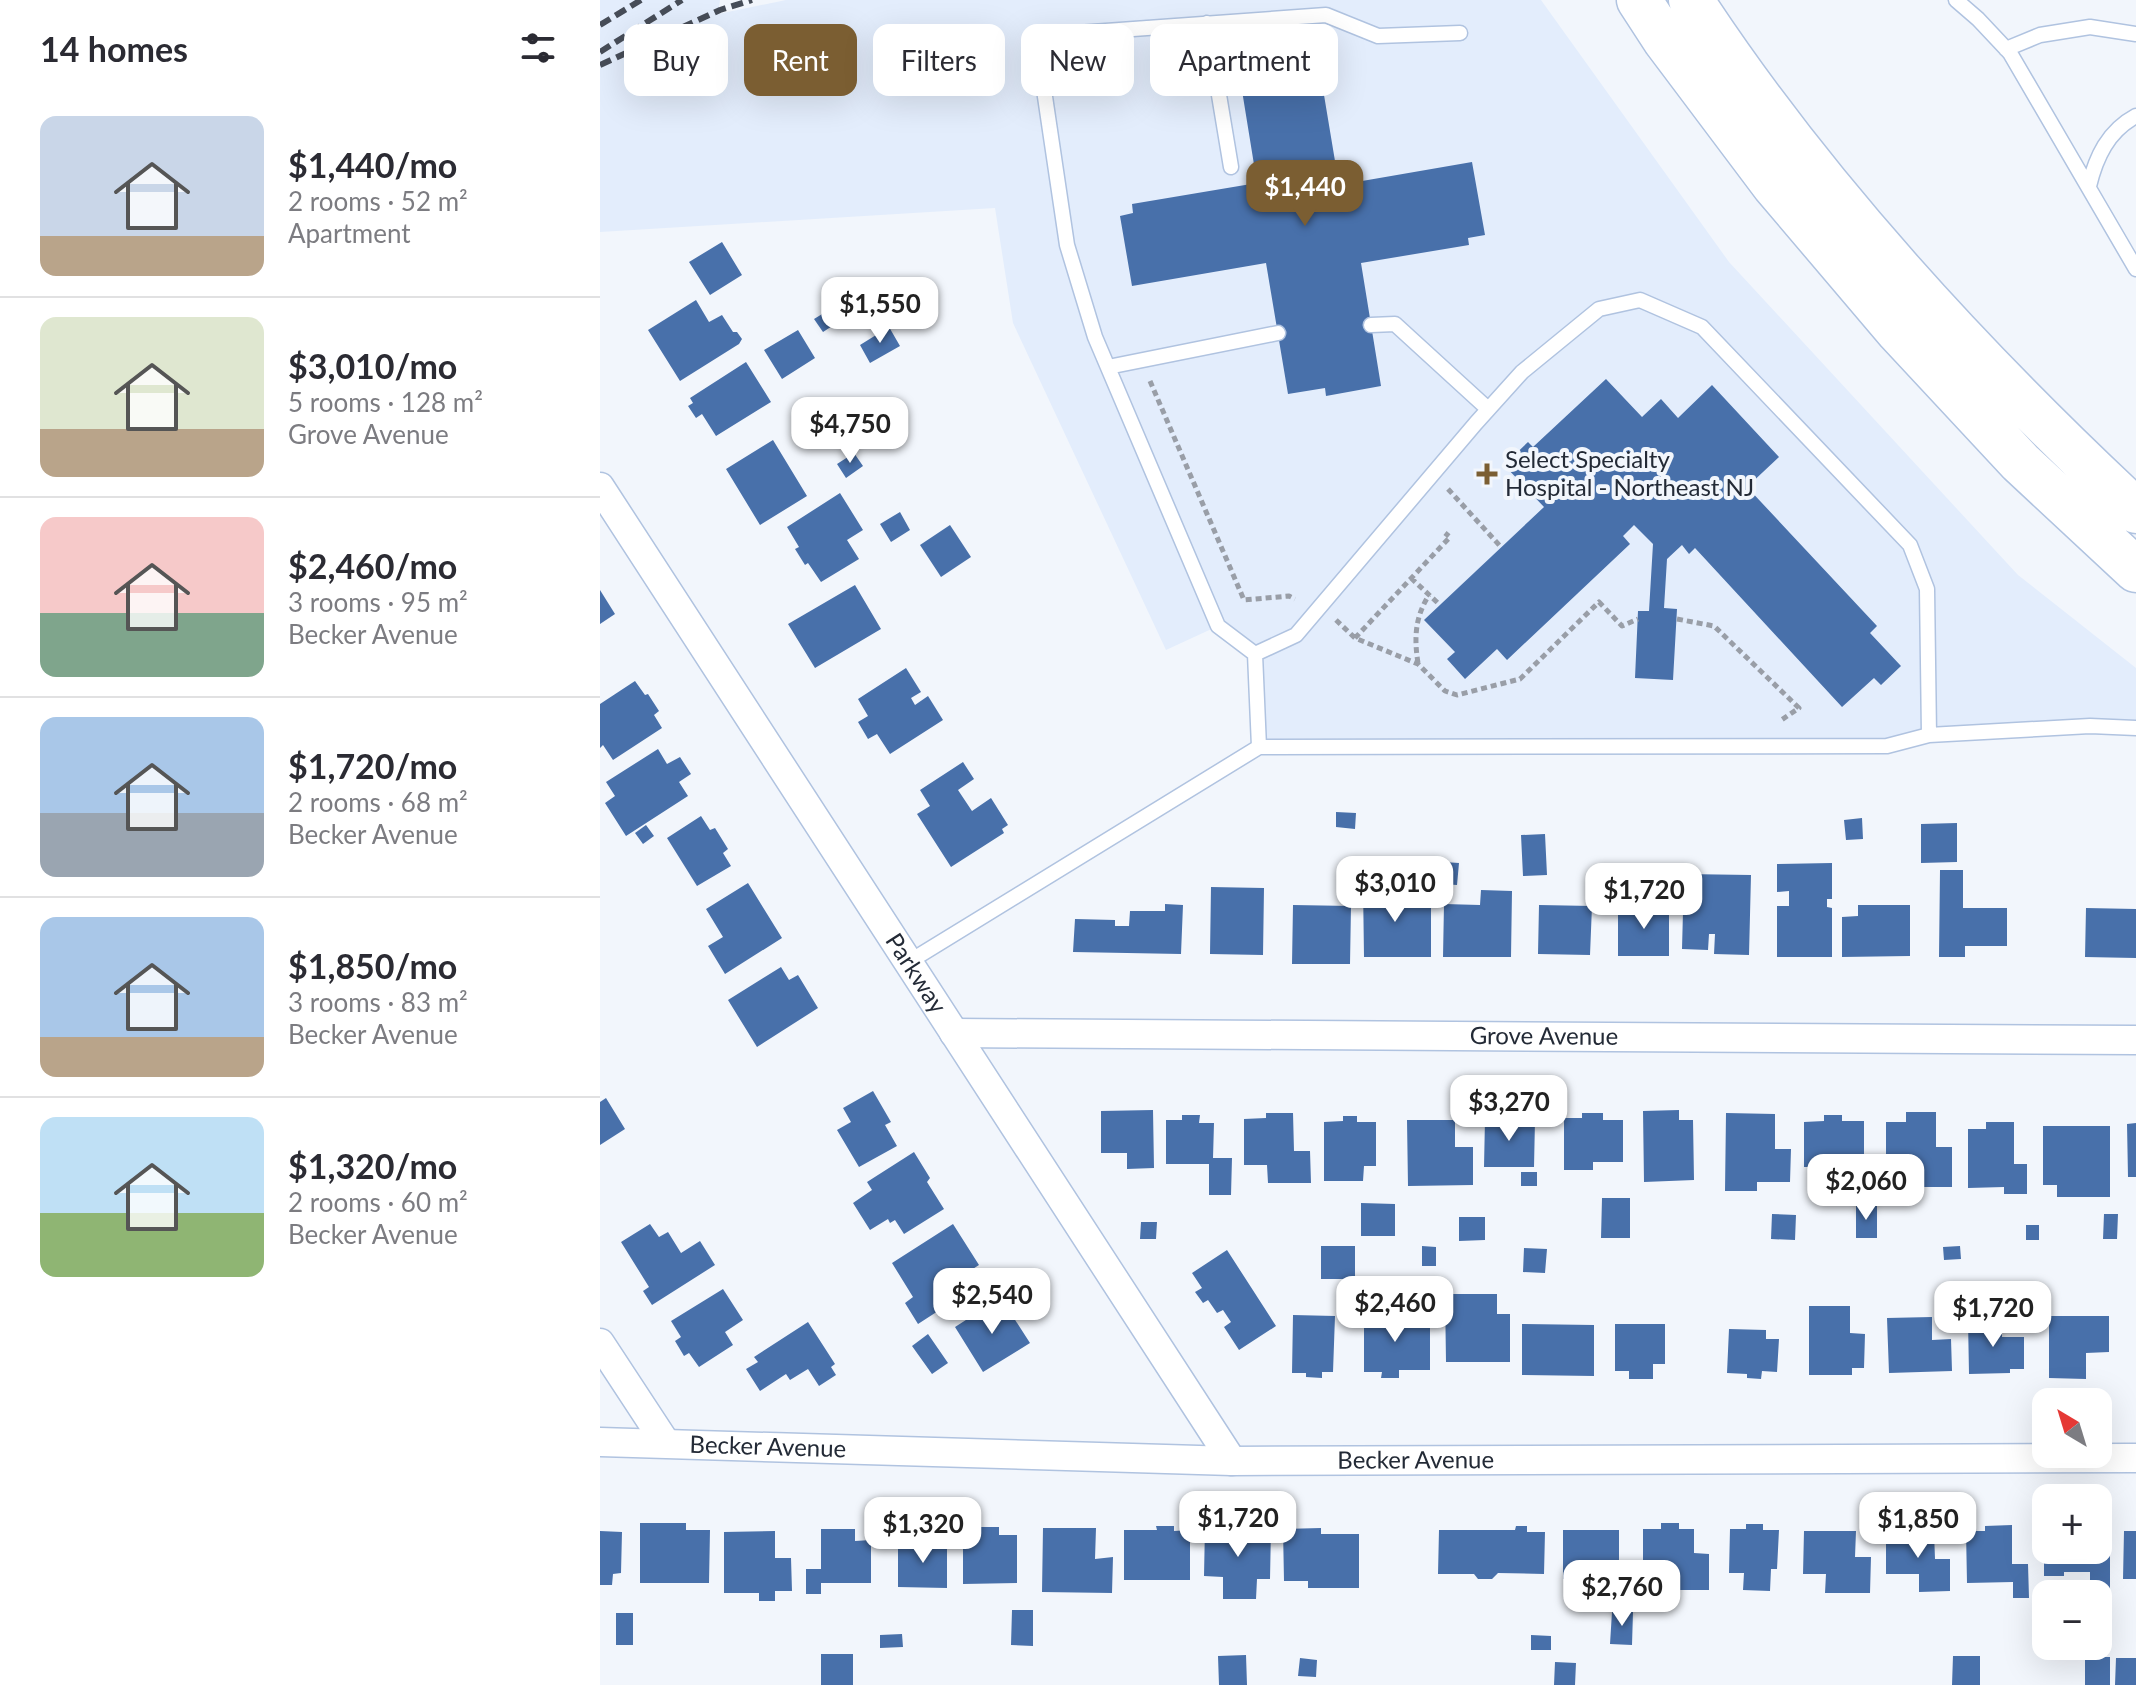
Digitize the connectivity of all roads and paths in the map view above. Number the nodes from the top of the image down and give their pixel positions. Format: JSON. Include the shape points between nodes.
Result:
{"nodes":[{"id":1,"x":1639,"y":0,"type":"edge"},
{"id":2,"x":1691,"y":0,"type":"edge"},
{"id":3,"x":1956,"y":0,"type":"edge"},
{"id":4,"x":1207,"y":23,"type":"junction"},
{"id":5,"x":1460,"y":33,"type":"dead end"},
{"id":6,"x":2136,"y":34,"type":"edge"},
{"id":7,"x":2006,"y":49,"type":"junction"},
{"id":8,"x":2136,"y":116,"type":"edge"},
{"id":9,"x":1231,"y":167,"type":"dead end"},
{"id":10,"x":2089,"y":186,"type":"junction"},
{"id":11,"x":2136,"y":269,"type":"edge"},
{"id":12,"x":1371,"y":325,"type":"dead end"},
{"id":13,"x":1278,"y":333,"type":"dead end"},
{"id":14,"x":1141,"y":360,"type":"junction"},
{"id":15,"x":1108,"y":367,"type":"junction"},
{"id":16,"x":1488,"y":409,"type":"junction"},
{"id":17,"x":1433,"y":474,"type":"junction"},
{"id":18,"x":600,"y":487,"type":"edge"},
{"id":19,"x":2136,"y":511,"type":"edge"},
{"id":20,"x":1445,"y":533,"type":"dead end"},
{"id":21,"x":1501,"y":547,"type":"dead end"},
{"id":22,"x":2136,"y":570,"type":"edge"},
{"id":23,"x":1411,"y":578,"type":"junction"},
{"id":24,"x":1429,"y":595,"type":"junction"},
{"id":25,"x":1440,"y":605,"type":"dead end"},
{"id":26,"x":1318,"y":609,"type":"junction"},
{"id":27,"x":1638,"y":619,"type":"dead end"},
{"id":28,"x":1677,"y":619,"type":"dead end"},
{"id":29,"x":1355,"y":638,"type":"junction"},
{"id":30,"x":1255,"y":654,"type":"junction"},
{"id":31,"x":1418,"y":664,"type":"junction"},
{"id":32,"x":2136,"y":728,"type":"edge"},
{"id":33,"x":1769,"y":729,"type":"dead end"},
{"id":34,"x":1929,"y":735,"type":"junction"},
{"id":35,"x":1259,"y":747,"type":"junction"},
{"id":36,"x":907,"y":963,"type":"junction"},
{"id":37,"x":954,"y":1033,"type":"junction"},
{"id":38,"x":2136,"y":1040,"type":"edge"},
{"id":39,"x":600,"y":1343,"type":"edge"},
{"id":40,"x":600,"y":1442,"type":"edge"},
{"id":41,"x":665,"y":1442,"type":"junction"},
{"id":42,"x":2136,"y":1458,"type":"edge"},
{"id":43,"x":1232,"y":1461,"type":"junction"}],
"edges":[{"from":1,"to":22,"type":"highway","via":[[1774,185],[1898,331],[2020,462]]},
{"from":2,"to":19,"type":"highway","via":[[1821,176],[1928,303],[2045,427]]},
{"from":3,"to":7,"type":"lane"},
{"from":4,"to":5,"type":"lane","via":[[1326,15],[1378,36]]},
{"from":4,"to":9,"type":"lane"},
{"from":4,"to":15,"type":"lane","via":[[1036,36],[1067,245]]},
{"from":6,"to":7,"type":"lane","via":[[2090,27],[2040,35]]},
{"from":7,"to":10,"type":"lane"},
{"from":8,"to":10,"type":"lane","via":[[2108,139]]},
{"from":10,"to":11,"type":"lane"},
{"from":12,"to":16,"type":"lane","via":[[1395,324]]},
{"from":13,"to":14,"type":"lane"},
{"from":14,"to":15,"type":"lane"},
{"from":14,"to":26,"type":"path","via":[[1244,600],[1289,596]]},
{"from":15,"to":30,"type":"lane","via":[[1218,626]]},
{"from":16,"to":17,"type":"lane"},
{"from":16,"to":34,"type":"lane","via":[[1522,372],[1599,309],[1640,300],[1702,327],[1910,545],[1927,589]]},
{"from":17,"to":21,"type":"path"},
{"from":17,"to":26,"type":"lane"},
{"from":18,"to":36,"type":"street","name":"Parkway"},
{"from":20,"to":23,"type":"path","via":[[1450,537]]},
{"from":23,"to":24,"type":"path"},
{"from":23,"to":29,"type":"path"},
{"from":24,"to":25,"type":"path"},
{"from":24,"to":31,"type":"path","via":[[1418,618]]},
{"from":26,"to":29,"type":"path"},
{"from":26,"to":30,"type":"lane","via":[[1296,635]]},
{"from":27,"to":31,"type":"path","via":[[1622,626],[1599,602],[1520,679],[1457,695],[1445,691]]},
{"from":28,"to":33,"type":"path","via":[[1714,626],[1799,708]]},
{"from":29,"to":31,"type":"path"},
{"from":30,"to":35,"type":"lane"},
{"from":32,"to":34,"type":"lane"},
{"from":34,"to":35,"type":"lane","via":[[1887,746]]},
{"from":35,"to":36,"type":"lane"},
{"from":36,"to":37,"type":"street","name":"Parkway"},
{"from":37,"to":38,"type":"street","name":"Grove Avenue"},
{"from":37,"to":43,"type":"street","name":"Parkway"},
{"from":39,"to":41,"type":"street"},
{"from":40,"to":41,"type":"street","name":"Becker Avenue"},
{"from":41,"to":43,"type":"street","name":"Becker Avenue"},
{"from":42,"to":43,"type":"street","name":"Becker Avenue"}]}
